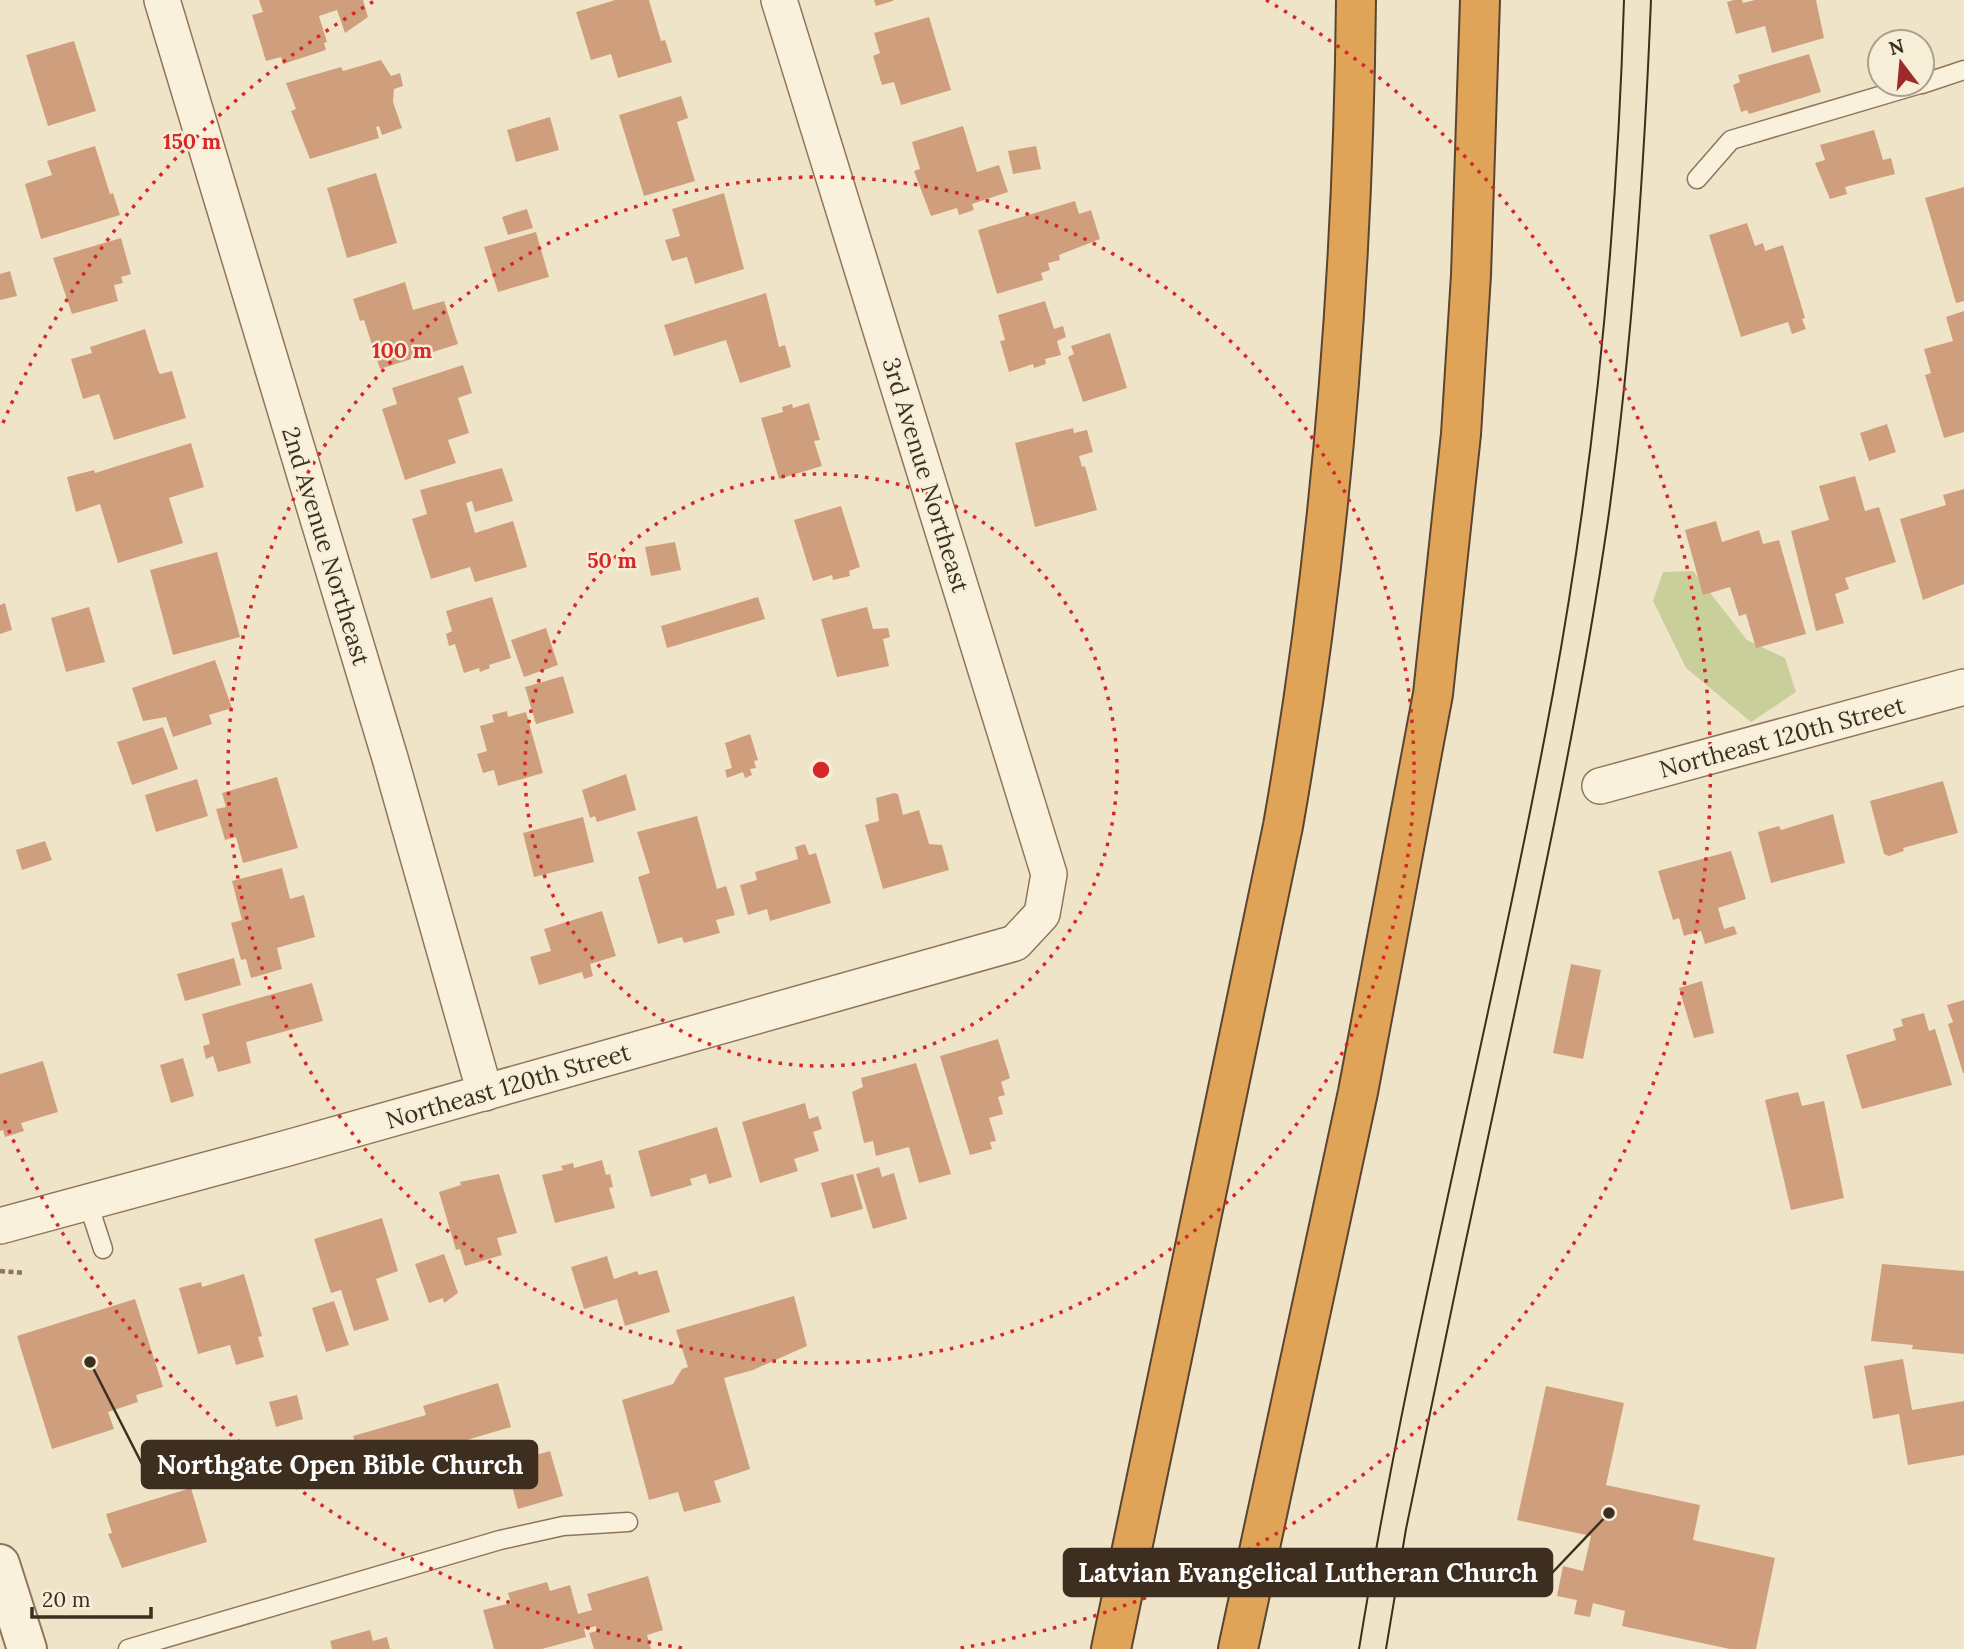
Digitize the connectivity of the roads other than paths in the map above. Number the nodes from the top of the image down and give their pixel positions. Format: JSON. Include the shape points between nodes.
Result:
{"nodes":[{"id":1,"x":162,"y":0,"type":"edge"},
{"id":2,"x":779,"y":0,"type":"edge"},
{"id":3,"x":1356,"y":0,"type":"edge"},
{"id":4,"x":1479,"y":0,"type":"edge"},
{"id":5,"x":1964,"y":70,"type":"edge"},
{"id":6,"x":1936,"y":79,"type":"edge"},
{"id":7,"x":1874,"y":98,"type":"edge"},
{"id":8,"x":1697,"y":178,"type":"dead end"},
{"id":9,"x":1964,"y":687,"type":"edge"},
{"id":10,"x":1600,"y":786,"type":"dead end"},
{"id":11,"x":1015,"y":943,"type":"joint"},
{"id":12,"x":485,"y":1093,"type":"junction"},
{"id":13,"x":88,"y":1203,"type":"junction"},
{"id":14,"x":0,"y":1226,"type":"edge"},
{"id":15,"x":103,"y":1249,"type":"dead end"},
{"id":16,"x":628,"y":1522,"type":"dead end"},
{"id":17,"x":0,"y":1564,"type":"edge"},
{"id":18,"x":27,"y":1649,"type":"edge"},
{"id":19,"x":128,"y":1649,"type":"edge"},
{"id":20,"x":1111,"y":1649,"type":"edge"},
{"id":21,"x":1238,"y":1649,"type":"edge"}],
"edges":[{"from":1,"to":12,"type":"street","name":"2nd Avenue Northeast","via":[[390,758]]},
{"from":2,"to":11,"type":"street","name":"3rd Avenue Northeast","via":[[1049,874],[1042,914]]},
{"from":3,"to":20,"type":"highway","via":[[1354,176],[1335,437],[1305,702]]},
{"from":4,"to":21,"type":"highway","via":[[1461,434],[1433,694],[1358,1092]]},
{"from":5,"to":6,"type":"lane"},
{"from":7,"to":8,"type":"lane","via":[[1731,140]]},
{"from":9,"to":10,"type":"street","name":"Northeast 120th Street"},
{"from":11,"to":12,"type":"street","name":"Northeast 120th Street"},
{"from":12,"to":13,"type":"street","name":"Northeast 120th Street"},
{"from":13,"to":14,"type":"street","name":"Northeast 120th Street"},
{"from":13,"to":15,"type":"lane"},
{"from":16,"to":19,"type":"lane","via":[[563,1526],[500,1540]]},
{"from":17,"to":18,"type":"street"}]}
